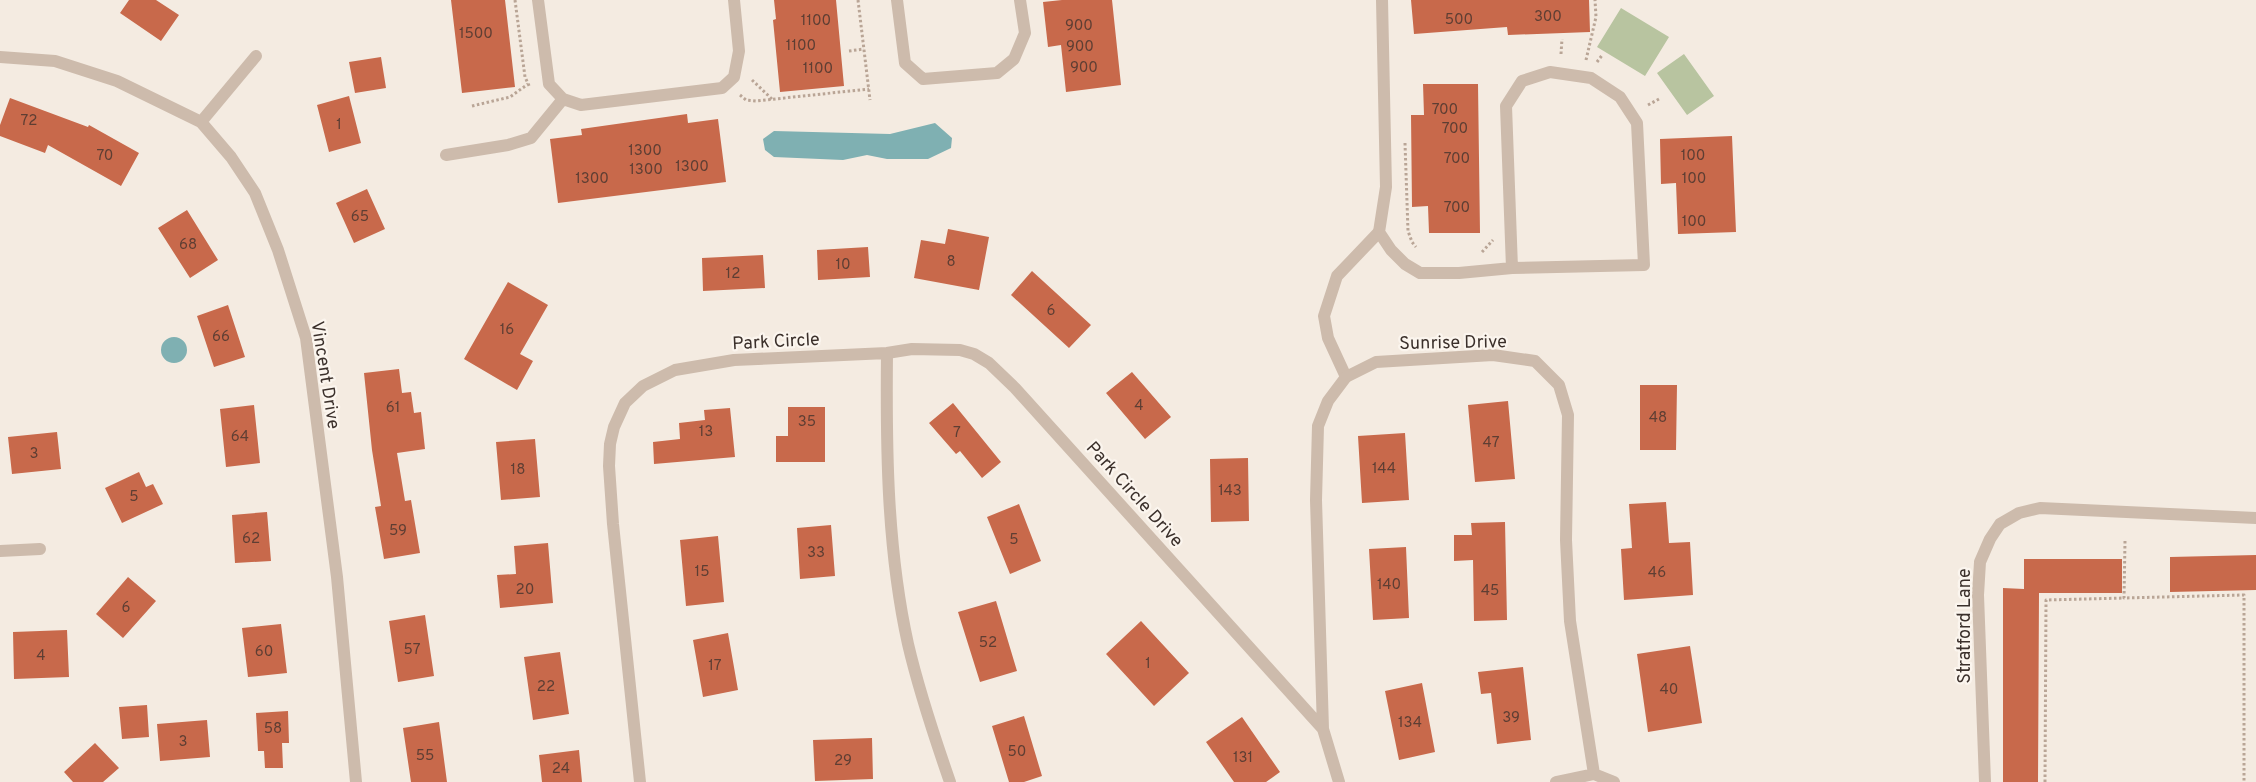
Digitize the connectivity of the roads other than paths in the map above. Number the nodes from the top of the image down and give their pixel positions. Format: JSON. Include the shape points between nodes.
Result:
{"nodes":[{"id":1,"x":538,"y":0,"type":"edge"},
{"id":2,"x":734,"y":0,"type":"edge"},
{"id":3,"x":897,"y":0,"type":"edge"},
{"id":4,"x":1020,"y":0,"type":"edge"},
{"id":5,"x":1382,"y":0,"type":"edge"},
{"id":6,"x":256,"y":56,"type":"dead end"},
{"id":7,"x":0,"y":57,"type":"edge"},
{"id":8,"x":563,"y":99,"type":"junction"},
{"id":9,"x":202,"y":122,"type":"junction"},
{"id":10,"x":446,"y":155,"type":"dead end"},
{"id":11,"x":1379,"y":232,"type":"junction"},
{"id":12,"x":1512,"y":268,"type":"junction"},
{"id":13,"x":887,"y":353,"type":"junction"},
{"id":14,"x":1346,"y":377,"type":"junction"},
{"id":15,"x":2256,"y":518,"type":"edge"},
{"id":16,"x":40,"y":549,"type":"dead end"},
{"id":17,"x":0,"y":551,"type":"edge"},
{"id":18,"x":1323,"y":729,"type":"junction"},
{"id":19,"x":1594,"y":774,"type":"junction"},
{"id":20,"x":356,"y":782,"type":"edge"},
{"id":21,"x":640,"y":782,"type":"edge"},
{"id":22,"x":950,"y":782,"type":"edge"},
{"id":23,"x":1339,"y":782,"type":"edge"},
{"id":24,"x":1556,"y":782,"type":"edge"},
{"id":25,"x":1614,"y":782,"type":"edge"},
{"id":26,"x":1985,"y":782,"type":"edge"}],
"edges":[{"from":1,"to":8,"type":"street","via":[[550,84]]},
{"from":2,"to":8,"type":"street","via":[[739,51],[734,77],[722,88],[580,105]]},
{"from":3,"to":4,"type":"street","via":[[905,63],[923,79],[997,73],[1014,59],[1025,33]]},
{"from":5,"to":11,"type":"street","via":[[1386,187]]},
{"from":6,"to":9,"type":"street"},
{"from":7,"to":9,"type":"street","name":"Vincent Drive","via":[[55,61],[116,81]]},
{"from":8,"to":10,"type":"street","via":[[531,138]]},
{"from":9,"to":20,"type":"street","name":"Vincent Drive","via":[[232,157],[255,193],[278,250],[306,338],[337,578]]},
{"from":11,"to":12,"type":"street","via":[[1405,264],[1420,272],[1459,273]]},
{"from":11,"to":14,"type":"street","via":[[1337,276],[1324,316],[1328,338]]},
{"from":12,"to":12,"type":"street","via":[[1506,106],[1522,81],[1550,72],[1591,78],[1620,97],[1637,123],[1644,265]]},
{"from":13,"to":18,"type":"street","name":"Park Circle Drive","via":[[912,349],[960,350],[989,363]]},
{"from":13,"to":21,"type":"street","name":"Park Circle","via":[[734,360],[675,370],[643,386],[625,403],[614,427],[609,466]]},
{"from":13,"to":22,"type":"street","via":[[886,437],[896,572],[924,708]]},
{"from":14,"to":18,"type":"street","name":"Sunrise Drive","via":[[1328,401],[1318,426],[1316,500]]},
{"from":14,"to":19,"type":"street","name":"Sunrise Drive","via":[[1376,362],[1493,355],[1535,361],[1559,385],[1568,415],[1566,540],[1570,621]]},
{"from":15,"to":26,"type":"street","name":"Stratford Lane","via":[[2040,508],[2019,513],[2000,524],[1980,562],[1978,595]]},
{"from":16,"to":17,"type":"street"},
{"from":18,"to":23,"type":"street"},
{"from":19,"to":24,"type":"street"},
{"from":19,"to":25,"type":"street"}]}
